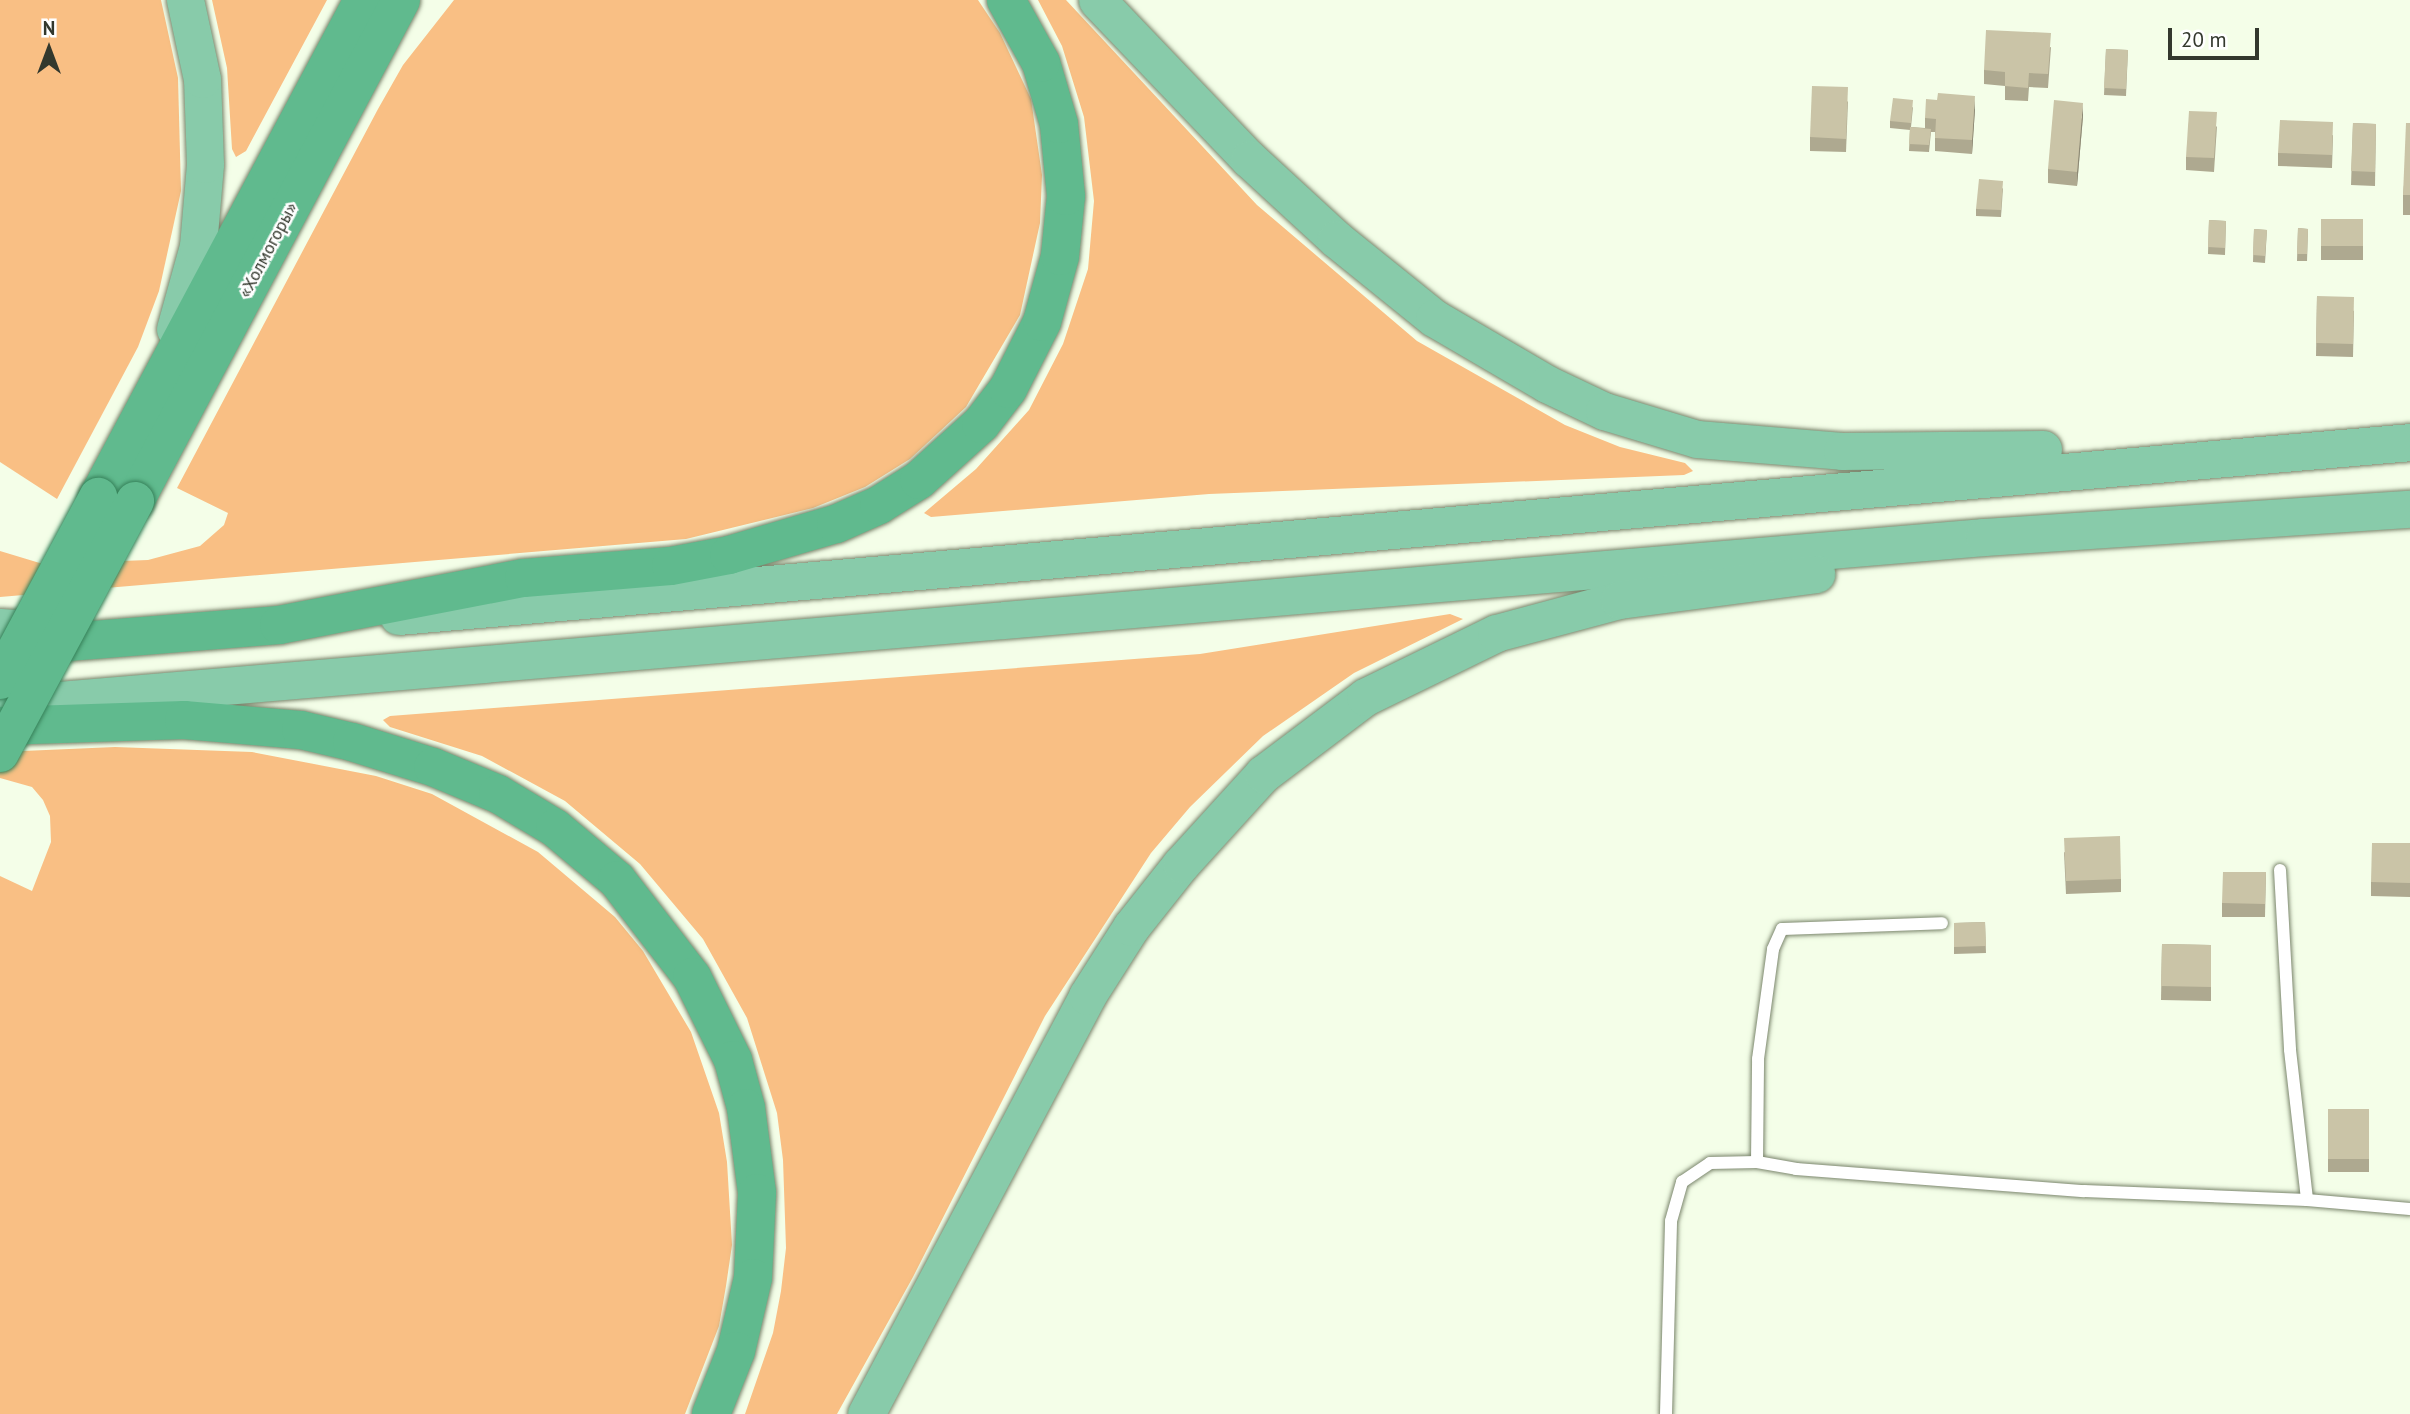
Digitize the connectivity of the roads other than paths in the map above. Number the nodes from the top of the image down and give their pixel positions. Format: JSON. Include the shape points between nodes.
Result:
{"nodes":[{"id":1,"x":185,"y":0,"type":"edge"},
{"id":2,"x":363,"y":0,"type":"edge"},
{"id":3,"x":401,"y":0,"type":"edge"},
{"id":4,"x":423,"y":0,"type":"edge"},
{"id":5,"x":1006,"y":0,"type":"edge"},
{"id":6,"x":1097,"y":0,"type":"edge"},
{"id":7,"x":252,"y":280,"type":"junction"},
{"id":8,"x":2410,"y":442,"type":"edge"},
{"id":9,"x":2300,"y":453,"type":"junction"},
{"id":10,"x":98,"y":497,"type":"junction"},
{"id":11,"x":2410,"y":509,"type":"edge"},
{"id":12,"x":2188,"y":521,"type":"junction"},
{"id":13,"x":279,"y":625,"type":"junction"},
{"id":14,"x":0,"y":627,"type":"edge"},
{"id":15,"x":134,"y":636,"type":"junction"},
{"id":16,"x":0,"y":648,"type":"edge"},
{"id":17,"x":0,"y":680,"type":"edge"},
{"id":18,"x":0,"y":705,"type":"edge"},
{"id":19,"x":0,"y":726,"type":"edge"},
{"id":20,"x":0,"y":753,"type":"edge"},
{"id":21,"x":2280,"y":870,"type":"dead end"},
{"id":22,"x":1942,"y":923,"type":"dead end"},
{"id":23,"x":1757,"y":1162,"type":"junction"},
{"id":24,"x":2307,"y":1200,"type":"junction"},
{"id":25,"x":2410,"y":1209,"type":"edge"},
{"id":26,"x":711,"y":1414,"type":"edge"},
{"id":27,"x":866,"y":1414,"type":"edge"},
{"id":28,"x":1666,"y":1414,"type":"edge"}],
"edges":[{"from":1,"to":10,"type":"main road","via":[[202,79],[205,118],[198,246],[176,327]]},
{"from":2,"to":10,"type":"highway","name":"«Холмогоры»"},
{"from":3,"to":7,"type":"highway","name":"«Холмогоры»"},
{"from":4,"to":7,"type":"highway","via":[[373,73],[314,181]]},
{"from":5,"to":13,"type":"highway","via":[[1028,36],[1051,91],[1064,159],[1065,225],[1054,285],[1028,357],[981,424],[951,453],[879,505],[784,541],[671,566],[524,578]]},
{"from":6,"to":9,"type":"main road","via":[[1249,159],[1380,276],[1486,350],[1604,411],[1697,439],[1752,446],[1975,453],[2118,445]]},
{"from":7,"to":20,"type":"highway","name":"«Холмогоры»","bridge":true},
{"from":8,"to":9,"type":"main road"},
{"from":9,"to":13,"type":"main road"},
{"from":10,"to":17,"type":"highway","name":"«Холмогоры»","bridge":true},
{"from":11,"to":12,"type":"main road"},
{"from":12,"to":18,"type":"main road"},
{"from":12,"to":27,"type":"main road","via":[[1571,610],[1496,632],[1365,697],[1263,774],[1189,853],[1131,927],[1034,1088]]},
{"from":13,"to":15,"type":"highway"},
{"from":14,"to":15,"type":"main road"},
{"from":15,"to":16,"type":"highway"},
{"from":19,"to":26,"type":"highway","via":[[184,720],[301,730],[352,742],[433,767],[498,794],[555,828],[617,880],[692,977],[733,1060],[746,1108],[757,1192],[753,1278],[736,1351]]},
{"from":21,"to":24,"type":"lane","via":[[2290,1050]]},
{"from":22,"to":23,"type":"lane","via":[[1782,929],[1773,949],[1758,1059]]},
{"from":23,"to":24,"type":"lane","via":[[1796,1169],[2084,1191]]},
{"from":23,"to":28,"type":"lane","via":[[1710,1163],[1682,1182],[1671,1221]]},
{"from":24,"to":25,"type":"lane"}]}
